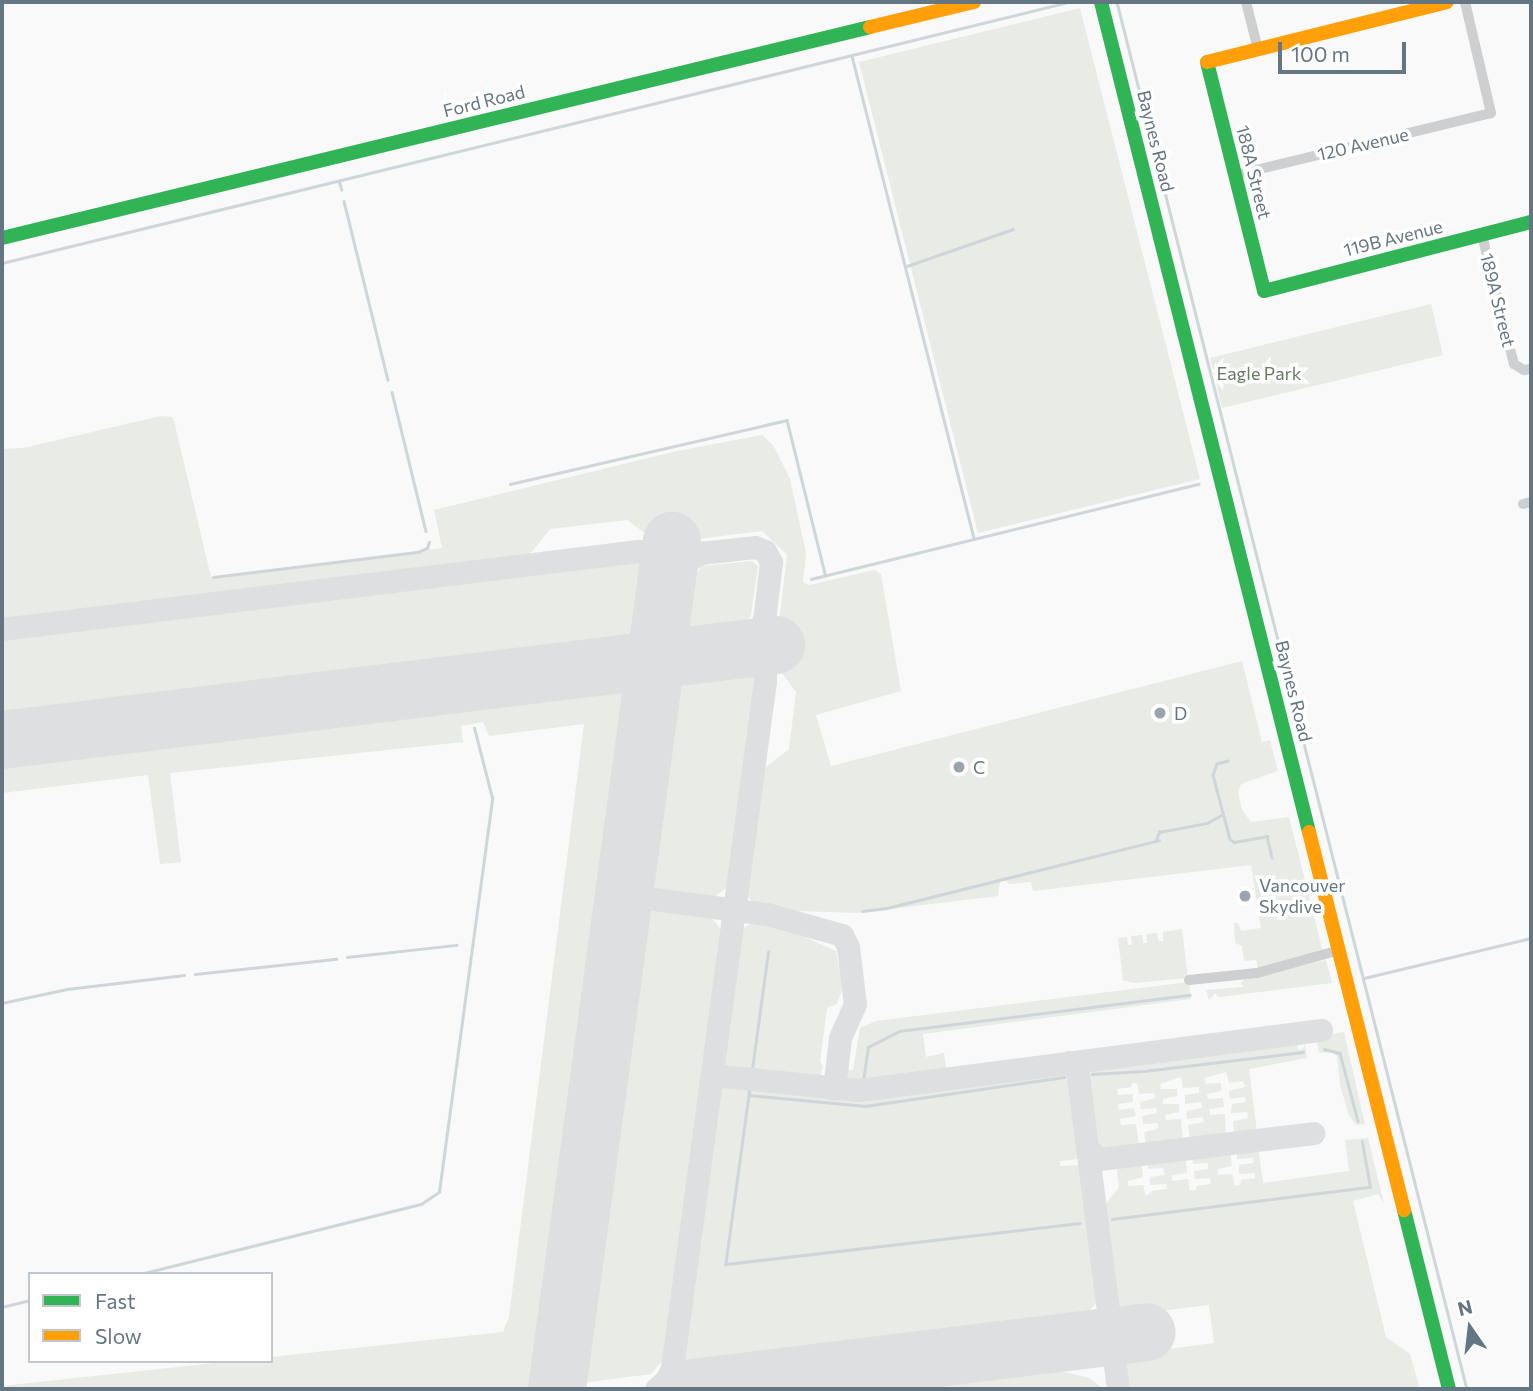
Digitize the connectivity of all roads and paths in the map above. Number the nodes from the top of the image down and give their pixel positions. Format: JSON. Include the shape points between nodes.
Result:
{"nodes":[{"id":1,"x":974,"y":2,"type":"edge"},
{"id":2,"x":1101,"y":2,"type":"edge"},
{"id":3,"x":1246,"y":2,"type":"edge"},
{"id":4,"x":1447,"y":2,"type":"edge"},
{"id":5,"x":1465,"y":2,"type":"edge"},
{"id":6,"x":1258,"y":49,"type":"junction"},
{"id":7,"x":1235,"y":174,"type":"junction"},
{"id":8,"x":1531,"y":222,"type":"edge"},
{"id":9,"x":1482,"y":235,"type":"junction"},
{"id":10,"x":2,"y":238,"type":"edge"},
{"id":11,"x":1264,"y":291,"type":"joint"},
{"id":12,"x":1531,"y":369,"type":"edge"},
{"id":13,"x":1340,"y":950,"type":"junction"},
{"id":14,"x":1189,"y":980,"type":"dead end"},
{"id":15,"x":1449,"y":1389,"type":"edge"}],
"edges":[{"from":1,"to":10,"type":"street","name":"Ford Road"},
{"from":2,"to":13,"type":"street","name":"Baynes Road"},
{"from":3,"to":6,"type":"street"},
{"from":4,"to":6,"type":"street"},
{"from":5,"to":7,"type":"street","name":"120 Avenue","via":[[1491,113]]},
{"from":6,"to":7,"type":"street","name":"188A Street","via":[[1207,62]]},
{"from":7,"to":11,"type":"street","name":"188A Street"},
{"from":8,"to":9,"type":"street","name":"119B Avenue"},
{"from":9,"to":11,"type":"street","name":"119B Avenue"},
{"from":9,"to":12,"type":"street","name":"189A Street","via":[[1514,364]]},
{"from":13,"to":14,"type":"street","via":[[1257,973]]},
{"from":13,"to":15,"type":"street","name":"Baynes Road"}]}
